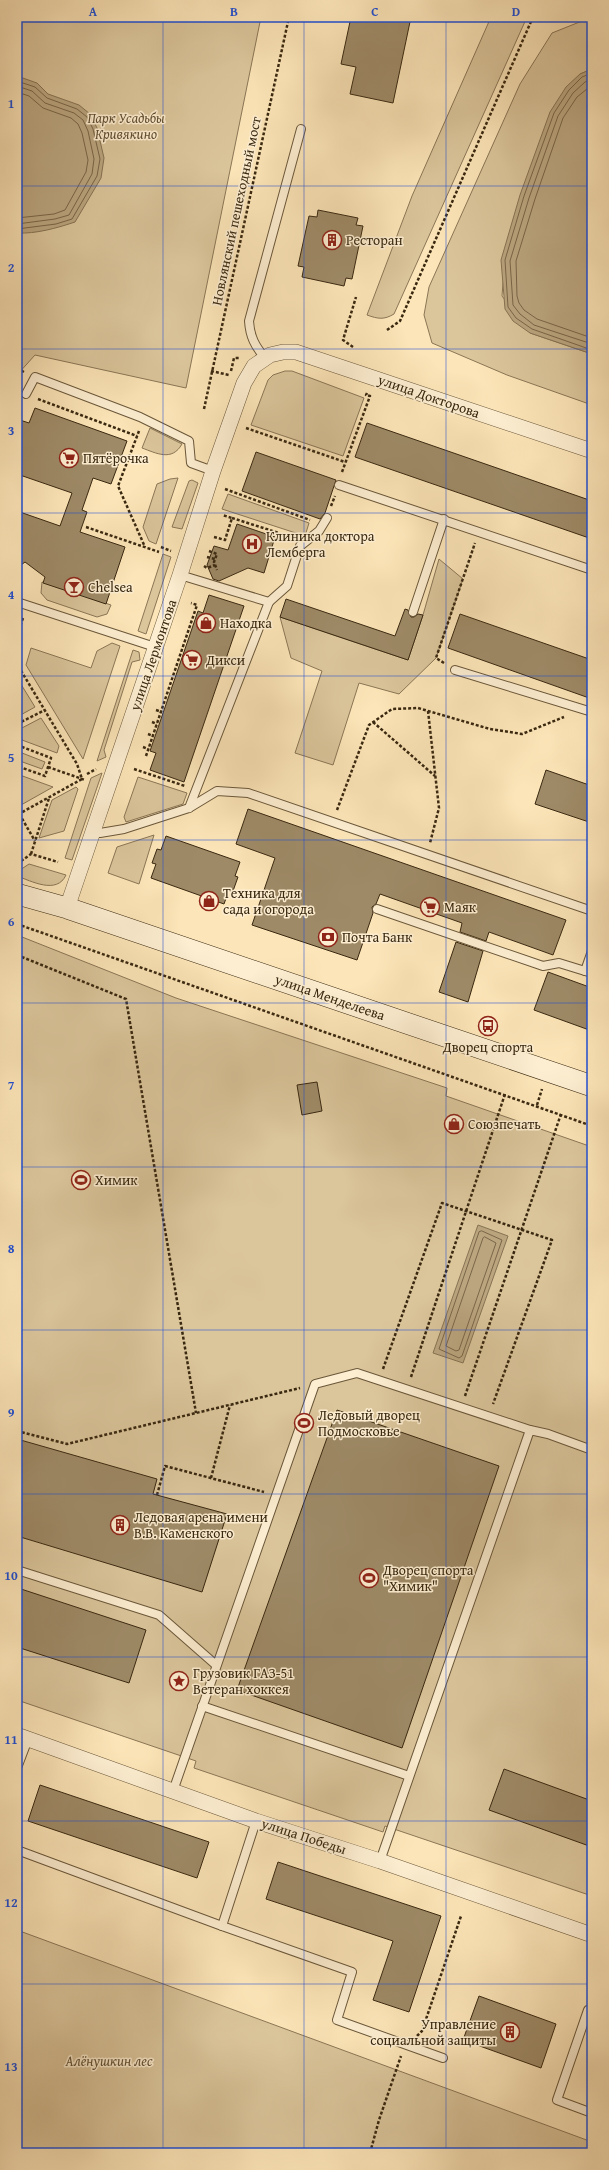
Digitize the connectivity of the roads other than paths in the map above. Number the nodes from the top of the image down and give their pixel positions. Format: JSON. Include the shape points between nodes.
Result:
{"nodes":[{"id":1,"x":301,"y":129,"type":"dead end"},
{"id":2,"x":265,"y":358,"type":"junction"},
{"id":3,"x":26,"y":394,"type":"dead end"},
{"id":4,"x":592,"y":451,"type":"edge"},
{"id":5,"x":213,"y":471,"type":"junction"},
{"id":6,"x":339,"y":485,"type":"road end"},
{"id":7,"x":444,"y":520,"type":"junction"},
{"id":8,"x":325,"y":521,"type":"road end"},
{"id":9,"x":592,"y":570,"type":"edge"},
{"id":10,"x":180,"y":576,"type":"junction"},
{"id":11,"x":17,"y":602,"type":"edge"},
{"id":12,"x":269,"y":602,"type":"junction"},
{"id":13,"x":413,"y":612,"type":"dead end"},
{"id":14,"x":156,"y":647,"type":"junction"},
{"id":15,"x":456,"y":670,"type":"road end"},
{"id":16,"x":592,"y":712,"type":"edge"},
{"id":17,"x":189,"y":808,"type":"junction"},
{"id":18,"x":93,"y":832,"type":"junction"},
{"id":19,"x":17,"y":894,"type":"edge"},
{"id":20,"x":67,"y":908,"type":"junction"},
{"id":21,"x":377,"y":909,"type":"dead end"},
{"id":22,"x":592,"y":911,"type":"edge"},
{"id":23,"x":592,"y":951,"type":"edge"},
{"id":24,"x":589,"y":972,"type":"edge"},
{"id":25,"x":592,"y":1086,"type":"edge"},
{"id":26,"x":530,"y":1430,"type":"junction"},
{"id":27,"x":592,"y":1450,"type":"edge"},
{"id":28,"x":17,"y":1570,"type":"edge"},
{"id":29,"x":216,"y":1665,"type":"junction"},
{"id":30,"x":202,"y":1706,"type":"junction"},
{"id":31,"x":22,"y":1737,"type":"edge"},
{"id":32,"x":17,"y":1768,"type":"edge"},
{"id":33,"x":409,"y":1776,"type":"junction"},
{"id":34,"x":173,"y":1791,"type":"junction"},
{"id":35,"x":256,"y":1821,"type":"junction"},
{"id":36,"x":17,"y":1850,"type":"edge"},
{"id":37,"x":380,"y":1861,"type":"junction"},
{"id":38,"x":222,"y":1926,"type":"junction"},
{"id":39,"x":592,"y":1935,"type":"edge"},
{"id":40,"x":592,"y":2011,"type":"edge"},
{"id":41,"x":443,"y":2058,"type":"dead end"},
{"id":42,"x":592,"y":2113,"type":"edge"}],
"edges":[{"from":1,"to":2,"type":"lane","via":[[249,321],[252,341]]},
{"from":2,"to":4,"type":"street","name":"улица Докторова","via":[[283,352],[296,352]]},
{"from":2,"to":5,"type":"street","name":"улица Лермонтова","via":[[249,373]]},
{"from":3,"to":5,"type":"lane","via":[[35,377],[140,417],[189,441],[192,463]]},
{"from":5,"to":10,"type":"street","name":"улица Лермонтова"},
{"from":6,"to":7,"type":"lane"},
{"from":7,"to":9,"type":"lane"},
{"from":7,"to":13,"type":"lane"},
{"from":8,"to":12,"type":"lane","via":[[319,531],[300,546],[287,586]]},
{"from":10,"to":12,"type":"lane"},
{"from":10,"to":14,"type":"street","name":"улица Лермонтова"},
{"from":11,"to":14,"type":"lane"},
{"from":12,"to":17,"type":"lane"},
{"from":14,"to":18,"type":"street","name":"улица Лермонтова"},
{"from":15,"to":16,"type":"lane"},
{"from":17,"to":18,"type":"lane","via":[[124,829]]},
{"from":17,"to":22,"type":"lane","via":[[217,791],[248,793]]},
{"from":18,"to":20,"type":"street","name":"улица Лермонтова"},
{"from":19,"to":20,"type":"main road"},
{"from":20,"to":25,"type":"main road","name":"улица Менделеева"},
{"from":21,"to":24,"type":"lane","via":[[543,966],[559,963]]},
{"from":23,"to":24,"type":"lane"},
{"from":26,"to":27,"type":"lane"},
{"from":26,"to":29,"type":"lane","via":[[358,1373],[315,1384]]},
{"from":26,"to":33,"type":"lane"},
{"from":28,"to":29,"type":"lane","via":[[159,1615]]},
{"from":29,"to":30,"type":"lane"},
{"from":30,"to":33,"type":"lane"},
{"from":30,"to":34,"type":"lane"},
{"from":31,"to":32,"type":"lane"},
{"from":31,"to":34,"type":"street","name":"улица Победы"},
{"from":33,"to":37,"type":"lane"},
{"from":34,"to":35,"type":"street","name":"улица Победы"},
{"from":35,"to":37,"type":"street","name":"улица Победы"},
{"from":35,"to":38,"type":"lane"},
{"from":36,"to":38,"type":"lane"},
{"from":37,"to":39,"type":"street","name":"улица Победы"},
{"from":38,"to":41,"type":"lane","via":[[352,1972],[337,2020]]},
{"from":40,"to":42,"type":"lane","via":[[588,2010],[557,2100]]}]}
